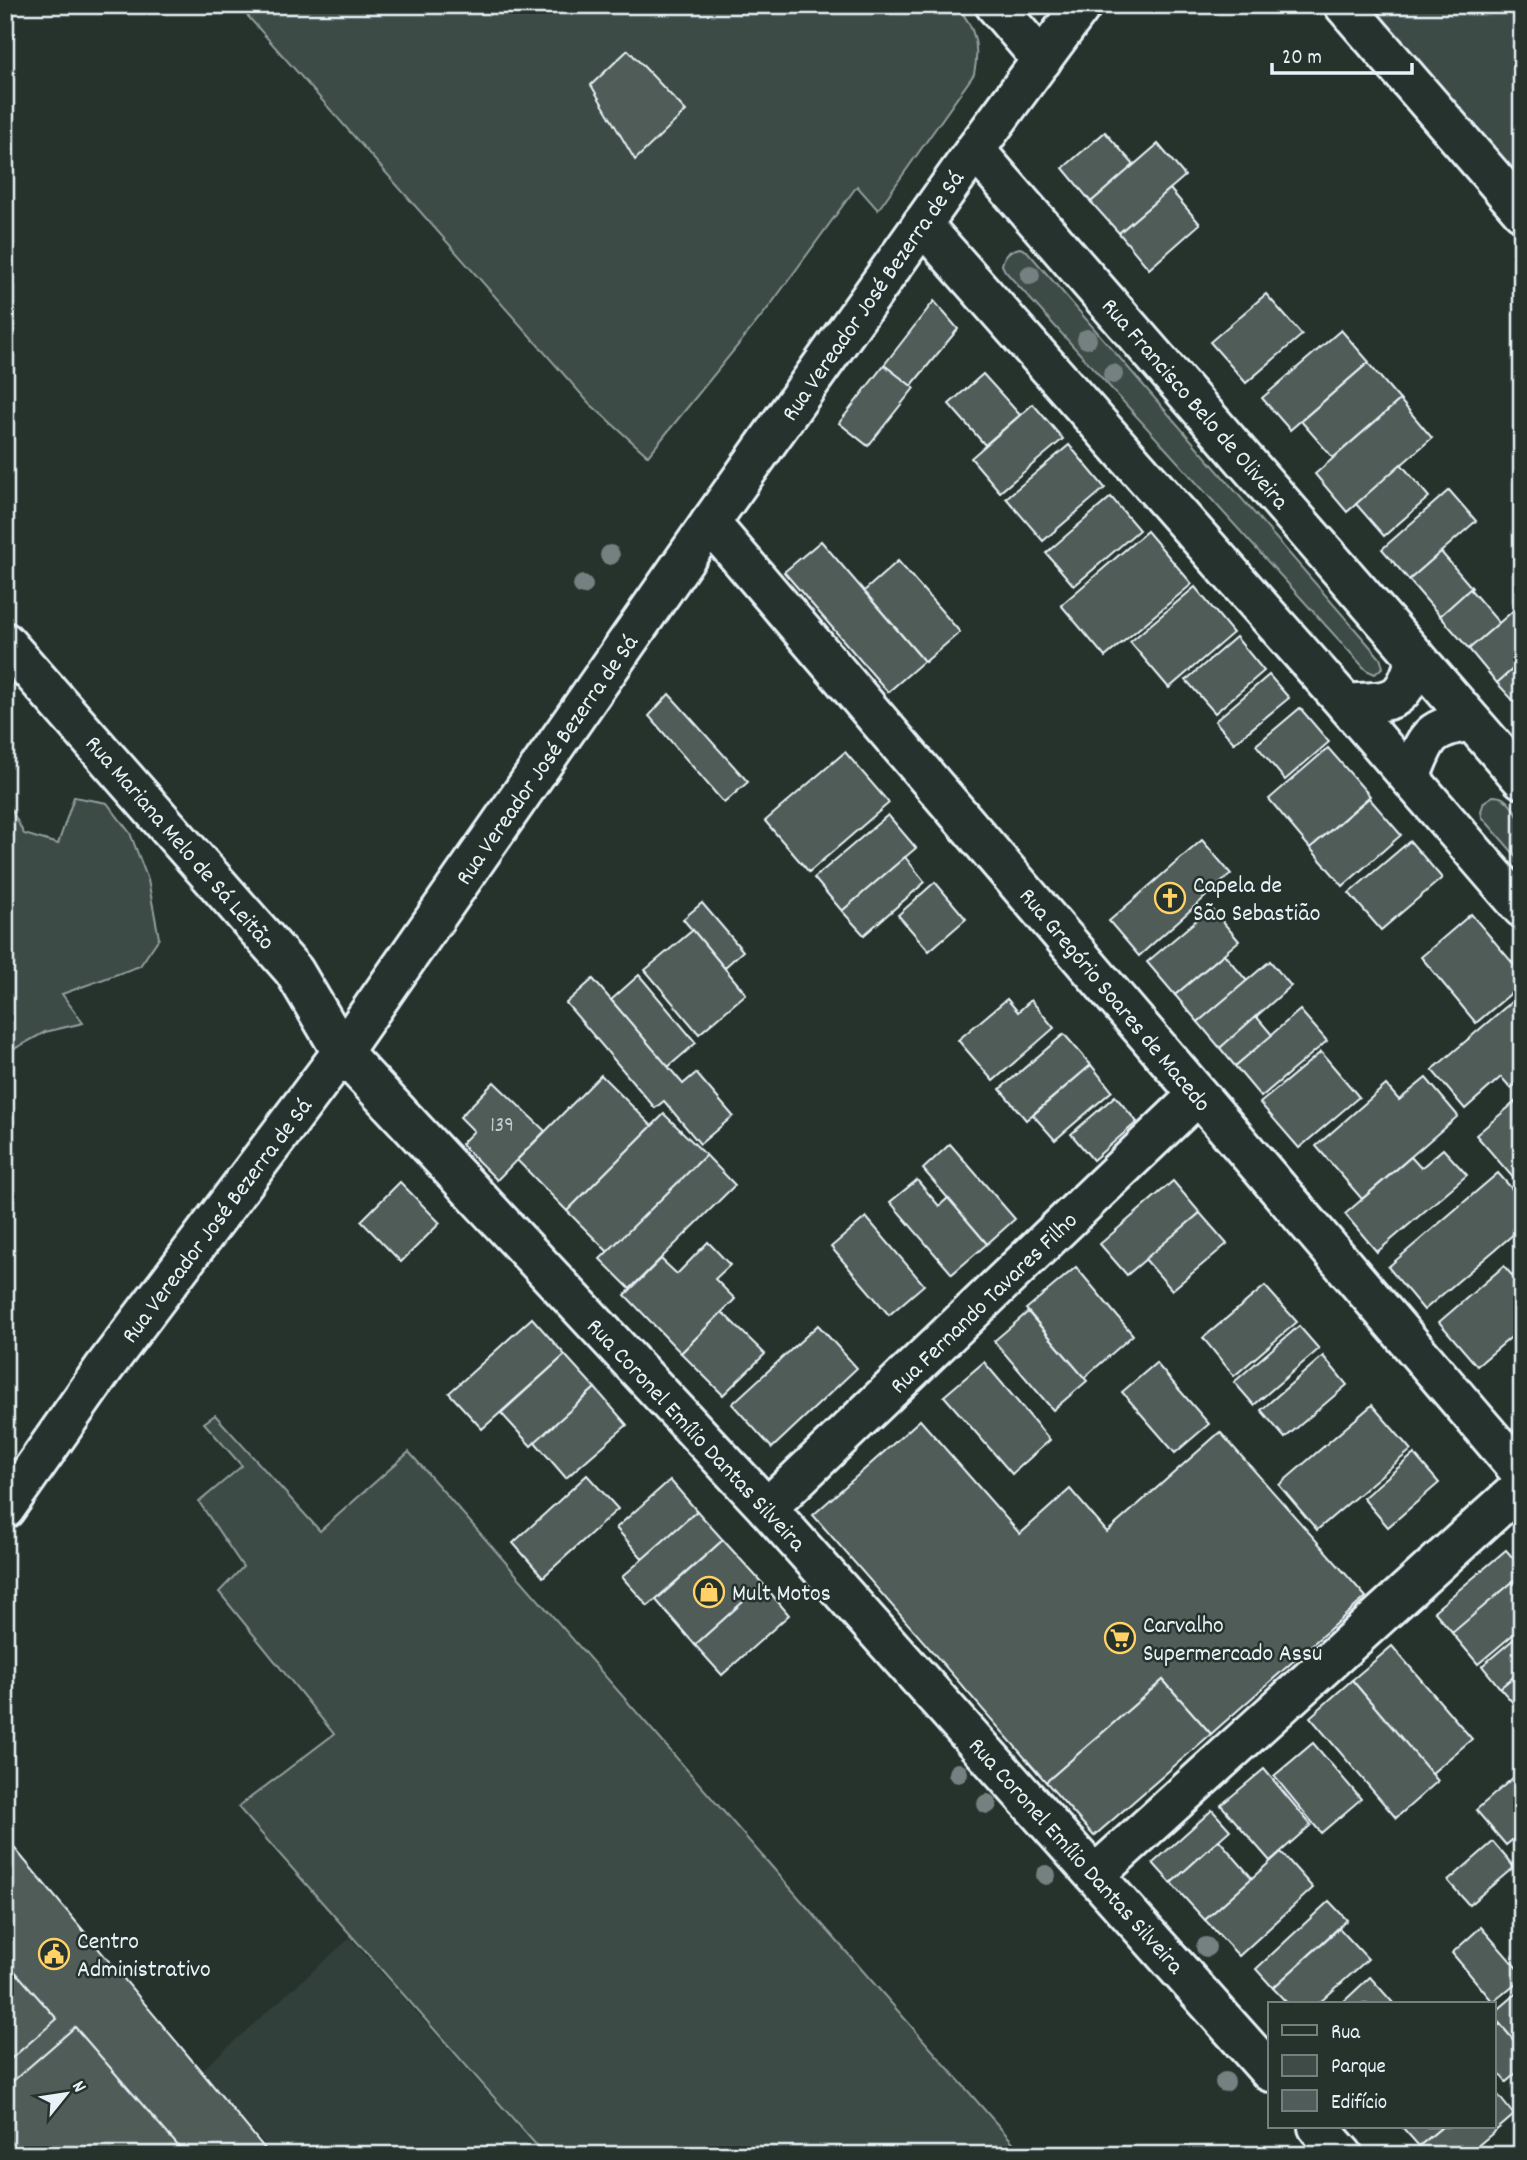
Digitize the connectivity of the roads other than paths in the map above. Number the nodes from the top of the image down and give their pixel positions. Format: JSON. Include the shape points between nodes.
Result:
{"nodes":[{"id":1,"x":995,"y":5,"type":"edge"},
{"id":2,"x":1082,"y":5,"type":"edge"},
{"id":3,"x":1344,"y":5,"type":"edge"},
{"id":4,"x":1042,"y":60,"type":"junction"},
{"id":5,"x":975,"y":150,"type":"junction"},
{"id":6,"x":1522,"y":211,"type":"edge"},
{"id":7,"x":922,"y":224,"type":"junction"},
{"id":8,"x":710,"y":523,"type":"junction"},
{"id":9,"x":5,"y":642,"type":"edge"},
{"id":10,"x":1416,"y":657,"type":"junction"},
{"id":11,"x":1346,"y":704,"type":"junction"},
{"id":12,"x":1471,"y":721,"type":"junction"},
{"id":13,"x":1410,"y":778,"type":"junction"},
{"id":14,"x":1522,"y":779,"type":"edge"},
{"id":15,"x":1522,"y":908,"type":"edge"},
{"id":16,"x":342,"y":1052,"type":"junction"},
{"id":17,"x":1198,"y":1095,"type":"junction"},
{"id":18,"x":1522,"y":1474,"type":"edge"},
{"id":19,"x":1522,"y":1486,"type":"edge"},
{"id":20,"x":5,"y":1508,"type":"edge"},
{"id":21,"x":767,"y":1508,"type":"junction"},
{"id":22,"x":1095,"y":1875,"type":"junction"},
{"id":23,"x":1268,"y":2070,"type":"edge"},
{"id":24,"x":1319,"y":2128,"type":"edge"},
{"id":25,"x":1343,"y":2155,"type":"edge"}],
"edges":[{"from":1,"to":4,"type":"street"},
{"from":2,"to":4,"type":"street","name":"Rua Vereador José Bezerra de Sá"},
{"from":3,"to":6,"type":"street"},
{"from":4,"to":5,"type":"street","name":"Rua Vereador José Bezerra de Sá"},
{"from":5,"to":7,"type":"street","name":"Rua Vereador José Bezerra de Sá"},
{"from":5,"to":10,"type":"street","name":"Rua Francisco Belo de Oliveira"},
{"from":7,"to":8,"type":"street","name":"Rua Vereador José Bezerra de Sá"},
{"from":7,"to":11,"type":"street"},
{"from":8,"to":16,"type":"street","name":"Rua Vereador José Bezerra de Sá"},
{"from":8,"to":17,"type":"street","name":"Rua Gregório Soares de Macedo"},
{"from":9,"to":16,"type":"street","name":"Rua Mariana Melo de Sá Leitão","via":[[294,971]]},
{"from":10,"to":11,"type":"street","via":[[1408,683],[1396,696],[1379,703]]},
{"from":10,"to":12,"type":"street","name":"Rua Francisco Belo de Oliveira"},
{"from":11,"to":13,"type":"street"},
{"from":12,"to":13,"type":"street","via":[[1444,726],[1427,739]]},
{"from":12,"to":14,"type":"street","name":"Rua Francisco Belo de Oliveira"},
{"from":13,"to":15,"type":"street"},
{"from":16,"to":20,"type":"street","name":"Rua Vereador José Bezerra de Sá","via":[[104,1368]]},
{"from":16,"to":21,"type":"street","name":"Rua Coronel Emílio Dantas Silveira"},
{"from":17,"to":18,"type":"street","name":"Rua Gregório Soares de Macedo"},
{"from":17,"to":21,"type":"street","name":"Rua Fernando Tavares Filho"},
{"from":19,"to":22,"type":"street"},
{"from":21,"to":22,"type":"street","name":"Rua Coronel Emílio Dantas Silveira"},
{"from":22,"to":23,"type":"street","name":"Rua Coronel Emílio Dantas Silveira"},
{"from":24,"to":25,"type":"street"}]}
